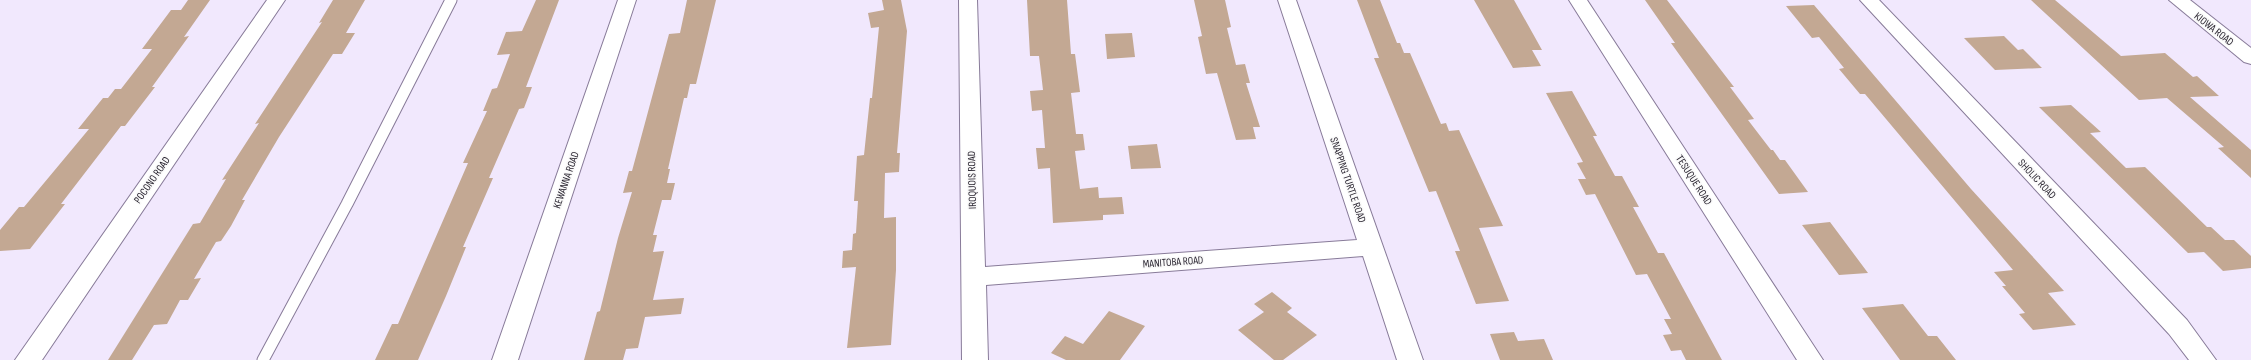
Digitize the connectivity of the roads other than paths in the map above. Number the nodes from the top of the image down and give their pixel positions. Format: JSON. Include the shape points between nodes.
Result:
{"nodes":[{"id":1,"x":276,"y":0,"type":"edge"},
{"id":2,"x":452,"y":0,"type":"edge"},
{"id":3,"x":627,"y":0,"type":"edge"},
{"id":4,"x":968,"y":0,"type":"edge"},
{"id":5,"x":1287,"y":0,"type":"edge"},
{"id":6,"x":1578,"y":0,"type":"edge"},
{"id":7,"x":1868,"y":0,"type":"edge"},
{"id":8,"x":2178,"y":0,"type":"edge"},
{"id":9,"x":2251,"y":58,"type":"edge"},
{"id":10,"x":1372,"y":248,"type":"junction"},
{"id":11,"x":974,"y":277,"type":"junction"},
{"id":12,"x":28,"y":360,"type":"edge"},
{"id":13,"x":262,"y":360,"type":"edge"},
{"id":14,"x":505,"y":360,"type":"edge"},
{"id":15,"x":975,"y":360,"type":"edge"},
{"id":16,"x":1410,"y":360,"type":"edge"},
{"id":17,"x":1810,"y":360,"type":"edge"},
{"id":18,"x":2203,"y":360,"type":"edge"}],
"edges":[{"from":1,"to":12,"type":"street","name":"POCONO ROAD"},
{"from":2,"to":13,"type":"lane"},
{"from":3,"to":14,"type":"street","name":"KEWANNA ROAD"},
{"from":4,"to":11,"type":"street","name":"IROQUOIS ROAD"},
{"from":5,"to":10,"type":"street","name":"SNAPPING TURTLE ROAD"},
{"from":6,"to":17,"type":"street","name":"TESUQUE ROAD"},
{"from":7,"to":18,"type":"street","name":"SHOLIC ROAD","via":[[2178,327]]},
{"from":8,"to":9,"type":"street","name":"KIOWA ROAD"},
{"from":10,"to":11,"type":"street","name":"MANITOBA ROAD"},
{"from":10,"to":16,"type":"street","name":"SNAPPING TURTLE ROAD"},
{"from":11,"to":15,"type":"street","name":"IROQUOIS ROAD"}]}
